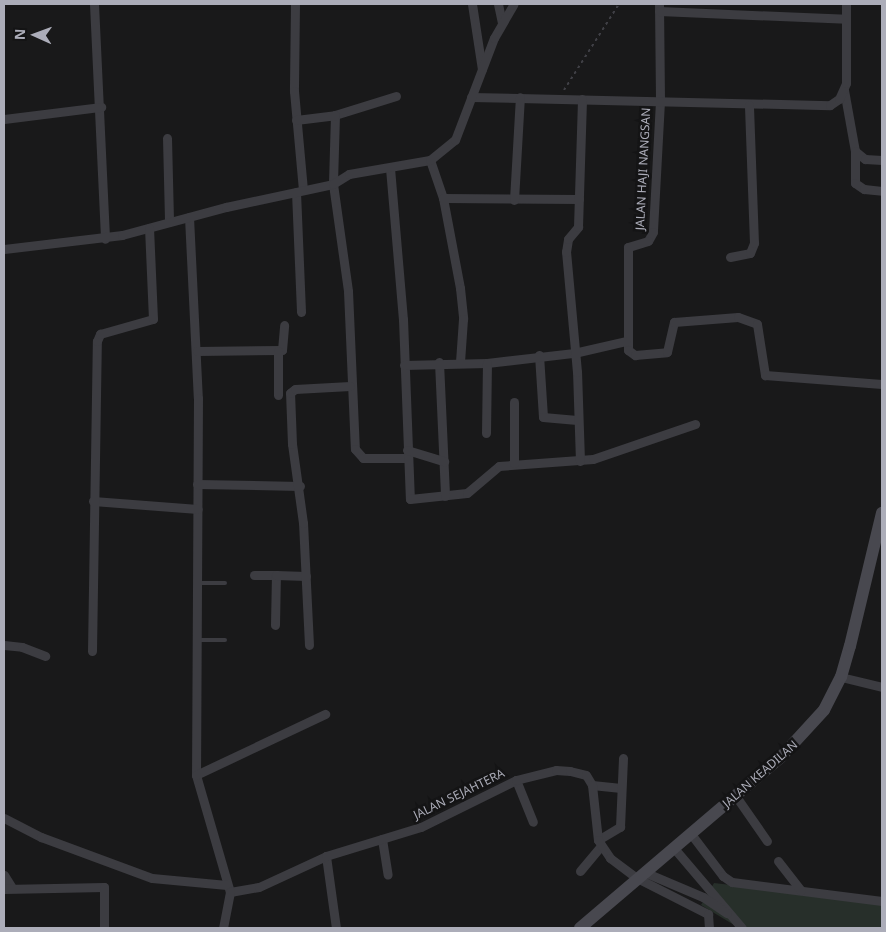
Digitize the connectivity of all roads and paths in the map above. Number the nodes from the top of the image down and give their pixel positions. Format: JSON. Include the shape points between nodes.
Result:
{"nodes":[{"id":1,"x":94,"y":4,"type":"edge"},
{"id":2,"x":295,"y":4,"type":"edge"},
{"id":3,"x":472,"y":4,"type":"edge"},
{"id":4,"x":498,"y":4,"type":"edge"},
{"id":5,"x":514,"y":4,"type":"edge"},
{"id":6,"x":618,"y":4,"type":"edge"},
{"id":7,"x":846,"y":4,"type":"edge"},
{"id":8,"x":659,"y":8,"type":"edge"},
{"id":9,"x":846,"y":19,"type":"junction"},
{"id":10,"x":502,"y":23,"type":"junction"},
{"id":11,"x":482,"y":69,"type":"junction"},
{"id":12,"x":844,"y":89,"type":"junction"},
{"id":13,"x":396,"y":96,"type":"dead end"},
{"id":14,"x":471,"y":97,"type":"junction"},
{"id":15,"x":520,"y":97,"type":"junction"},
{"id":16,"x":559,"y":99,"type":"junction"},
{"id":17,"x":582,"y":99,"type":"junction"},
{"id":18,"x":660,"y":101,"type":"junction"},
{"id":19,"x":748,"y":104,"type":"junction"},
{"id":20,"x":101,"y":107,"type":"junction"},
{"id":21,"x":335,"y":115,"type":"junction"},
{"id":22,"x":4,"y":119,"type":"edge"},
{"id":23,"x":296,"y":120,"type":"junction"},
{"id":24,"x":167,"y":138,"type":"dead end"},
{"id":25,"x":855,"y":151,"type":"junction"},
{"id":26,"x":430,"y":160,"type":"junction"},
{"id":27,"x":882,"y":160,"type":"edge"},
{"id":28,"x":390,"y":168,"type":"junction"},
{"id":29,"x":334,"y":184,"type":"junction"},
{"id":30,"x":299,"y":191,"type":"junction"},
{"id":31,"x":882,"y":191,"type":"edge"},
{"id":32,"x":443,"y":198,"type":"junction"},
{"id":33,"x":579,"y":199,"type":"junction"},
{"id":34,"x":514,"y":200,"type":"junction"},
{"id":35,"x":189,"y":217,"type":"junction"},
{"id":36,"x":169,"y":222,"type":"junction"},
{"id":37,"x":149,"y":228,"type":"junction"},
{"id":38,"x":104,"y":238,"type":"junction"},
{"id":39,"x":4,"y":249,"type":"edge"},
{"id":40,"x":730,"y":257,"type":"dead end"},
{"id":41,"x":301,"y":312,"type":"dead end"},
{"id":42,"x":284,"y":325,"type":"dead end"},
{"id":43,"x":626,"y":341,"type":"junction"},
{"id":44,"x":197,"y":351,"type":"junction"},
{"id":45,"x":278,"y":351,"type":"junction"},
{"id":46,"x":574,"y":353,"type":"junction"},
{"id":47,"x":539,"y":355,"type":"junction"},
{"id":48,"x":439,"y":362,"type":"junction"},
{"id":49,"x":460,"y":362,"type":"junction"},
{"id":50,"x":487,"y":363,"type":"junction"},
{"id":51,"x":404,"y":365,"type":"junction"},
{"id":52,"x":882,"y":384,"type":"edge"},
{"id":53,"x":350,"y":386,"type":"junction"},
{"id":54,"x":278,"y":395,"type":"dead end"},
{"id":55,"x":514,"y":402,"type":"dead end"},
{"id":56,"x":577,"y":420,"type":"junction"},
{"id":57,"x":694,"y":424,"type":"dead end"},
{"id":58,"x":486,"y":433,"type":"dead end"},
{"id":59,"x":407,"y":454,"type":"junction"},
{"id":60,"x":444,"y":461,"type":"junction"},
{"id":61,"x":580,"y":461,"type":"junction"},
{"id":62,"x":514,"y":463,"type":"junction"},
{"id":63,"x":197,"y":484,"type":"junction"},
{"id":64,"x":300,"y":486,"type":"junction"},
{"id":65,"x":445,"y":496,"type":"junction"},
{"id":66,"x":93,"y":501,"type":"junction"},
{"id":67,"x":198,"y":509,"type":"junction"},
{"id":68,"x":882,"y":513,"type":"edge"},
{"id":69,"x":878,"y":549,"type":"edge"},
{"id":70,"x":254,"y":575,"type":"dead end"},
{"id":71,"x":276,"y":576,"type":"junction"},
{"id":72,"x":306,"y":576,"type":"junction"},
{"id":73,"x":199,"y":583,"type":"junction"},
{"id":74,"x":225,"y":583,"type":"dead end"},
{"id":75,"x":275,"y":625,"type":"dead end"},
{"id":76,"x":198,"y":640,"type":"junction"},
{"id":77,"x":225,"y":640,"type":"dead end"},
{"id":78,"x":4,"y":645,"type":"edge"},
{"id":79,"x":309,"y":645,"type":"dead end"},
{"id":80,"x":92,"y":651,"type":"dead end"},
{"id":81,"x":45,"y":656,"type":"dead end"},
{"id":82,"x":841,"y":677,"type":"junction"},
{"id":83,"x":882,"y":687,"type":"edge"},
{"id":84,"x":325,"y":714,"type":"dead end"},
{"id":85,"x":623,"y":758,"type":"dead end"},
{"id":86,"x":196,"y":775,"type":"junction"},
{"id":87,"x":516,"y":780,"type":"junction"},
{"id":88,"x":592,"y":785,"type":"junction"},
{"id":89,"x":621,"y":788,"type":"junction"},
{"id":90,"x":735,"y":795,"type":"junction"},
{"id":91,"x":4,"y":818,"type":"edge"},
{"id":92,"x":533,"y":822,"type":"dead end"},
{"id":93,"x":691,"y":834,"type":"junction"},
{"id":94,"x":382,"y":839,"type":"junction"},
{"id":95,"x":767,"y":841,"type":"dead end"},
{"id":96,"x":600,"y":843,"type":"junction"},
{"id":97,"x":673,"y":847,"type":"junction"},
{"id":98,"x":326,"y":856,"type":"junction"},
{"id":99,"x":778,"y":861,"type":"dead end"},
{"id":100,"x":580,"y":871,"type":"dead end"},
{"id":101,"x":4,"y":875,"type":"edge"},
{"id":102,"x":388,"y":875,"type":"dead end"},
{"id":103,"x":640,"y":875,"type":"junction"},
{"id":104,"x":8,"y":888,"type":"edge"},
{"id":105,"x":229,"y":889,"type":"junction"},
{"id":106,"x":801,"y":890,"type":"junction"},
{"id":107,"x":882,"y":901,"type":"edge"},
{"id":108,"x":739,"y":925,"type":"edge"},
{"id":109,"x":104,"y":928,"type":"edge"},
{"id":110,"x":223,"y":928,"type":"edge"},
{"id":111,"x":336,"y":928,"type":"edge"},
{"id":112,"x":580,"y":928,"type":"edge"},
{"id":113,"x":708,"y":928,"type":"edge"}],
"edges":[{"from":1,"to":20,"type":"street"},
{"from":2,"to":23,"type":"street"},
{"from":3,"to":11,"type":"street"},
{"from":4,"to":10,"type":"street"},
{"from":5,"to":10,"type":"street"},
{"from":6,"to":16,"type":"path"},
{"from":7,"to":9,"type":"street"},
{"from":8,"to":9,"type":"street"},
{"from":8,"to":18,"type":"street","name":"JALAN HAJI NANGSAN"},
{"from":9,"to":12,"type":"street"},
{"from":10,"to":11,"type":"street"},
{"from":11,"to":14,"type":"street"},
{"from":12,"to":19,"type":"street","via":[[839,99],[823,106]]},
{"from":12,"to":25,"type":"street"},
{"from":13,"to":21,"type":"street"},
{"from":14,"to":15,"type":"street"},
{"from":14,"to":26,"type":"street","via":[[455,140]]},
{"from":15,"to":16,"type":"street"},
{"from":15,"to":34,"type":"street"},
{"from":16,"to":17,"type":"street"},
{"from":17,"to":18,"type":"street"},
{"from":17,"to":33,"type":"street"},
{"from":18,"to":19,"type":"street"},
{"from":18,"to":43,"type":"street","name":"JALAN HAJI NANGSAN","via":[[653,232],[648,241],[628,247]]},
{"from":19,"to":40,"type":"street","via":[[754,242],[750,253]]},
{"from":20,"to":22,"type":"street"},
{"from":20,"to":38,"type":"street"},
{"from":21,"to":23,"type":"street"},
{"from":21,"to":29,"type":"street"},
{"from":23,"to":30,"type":"street"},
{"from":24,"to":36,"type":"street"},
{"from":25,"to":27,"type":"street","via":[[865,159]]},
{"from":25,"to":31,"type":"street","via":[[854,178],[858,186]]},
{"from":26,"to":28,"type":"street"},
{"from":26,"to":32,"type":"street"},
{"from":28,"to":29,"type":"street","via":[[349,174]]},
{"from":28,"to":51,"type":"street"},
{"from":29,"to":30,"type":"street"},
{"from":29,"to":53,"type":"street","via":[[348,291]]},
{"from":30,"to":35,"type":"street"},
{"from":30,"to":41,"type":"street"},
{"from":32,"to":34,"type":"street"},
{"from":32,"to":49,"type":"street","via":[[463,319]]},
{"from":33,"to":34,"type":"street"},
{"from":33,"to":46,"type":"street","via":[[578,227],[568,240],[566,252]]},
{"from":35,"to":36,"type":"street"},
{"from":35,"to":44,"type":"street"},
{"from":36,"to":37,"type":"street"},
{"from":37,"to":38,"type":"street"},
{"from":37,"to":66,"type":"street","via":[[153,319],[100,334],[97,339]]},
{"from":38,"to":39,"type":"street"},
{"from":42,"to":45,"type":"street","via":[[284,347]]},
{"from":43,"to":46,"type":"street"},
{"from":43,"to":52,"type":"street","via":[[628,350],[635,355],[659,355],[667,352],[674,322],[744,318],[757,324],[760,332],[765,376]]},
{"from":44,"to":45,"type":"street"},
{"from":44,"to":63,"type":"street"},
{"from":45,"to":54,"type":"street"},
{"from":46,"to":47,"type":"street"},
{"from":46,"to":56,"type":"street"},
{"from":47,"to":50,"type":"street"},
{"from":47,"to":56,"type":"street","via":[[543,417]]},
{"from":48,"to":49,"type":"street"},
{"from":48,"to":51,"type":"street"},
{"from":48,"to":60,"type":"street"},
{"from":49,"to":50,"type":"street"},
{"from":50,"to":58,"type":"street"},
{"from":51,"to":59,"type":"street"},
{"from":53,"to":59,"type":"street","via":[[357,454],[363,458]]},
{"from":53,"to":64,"type":"street","via":[[295,389],[290,393],[292,444]]},
{"from":55,"to":62,"type":"street"},
{"from":56,"to":61,"type":"street"},
{"from":57,"to":61,"type":"street","via":[[625,450]]},
{"from":59,"to":60,"type":"street"},
{"from":59,"to":65,"type":"street","via":[[410,499]]},
{"from":60,"to":65,"type":"street"},
{"from":61,"to":62,"type":"street"},
{"from":62,"to":65,"type":"street","via":[[493,469],[467,493]]},
{"from":63,"to":64,"type":"street"},
{"from":63,"to":67,"type":"street"},
{"from":64,"to":72,"type":"street"},
{"from":66,"to":67,"type":"street"},
{"from":66,"to":80,"type":"street"},
{"from":67,"to":73,"type":"street"},
{"from":68,"to":69,"type":"main road","name":"JALAN KEADILAN"},
{"from":69,"to":82,"type":"main road","name":"JALAN KEADILAN"},
{"from":70,"to":71,"type":"street"},
{"from":71,"to":72,"type":"street"},
{"from":71,"to":75,"type":"street"},
{"from":72,"to":79,"type":"street"},
{"from":73,"to":74,"type":"lane"},
{"from":73,"to":76,"type":"street"},
{"from":76,"to":77,"type":"lane"},
{"from":76,"to":86,"type":"street"},
{"from":78,"to":81,"type":"street","via":[[22,647]]},
{"from":82,"to":83,"type":"street"},
{"from":82,"to":90,"type":"main road","name":"JALAN KEADILAN","via":[[824,710],[802,737]]},
{"from":84,"to":86,"type":"street"},
{"from":85,"to":89,"type":"street"},
{"from":86,"to":105,"type":"street"},
{"from":87,"to":88,"type":"street","name":"JALAN SEJAHTERA","via":[[556,770],[586,776]]},
{"from":87,"to":92,"type":"street"},
{"from":87,"to":94,"type":"street","name":"JALAN SEJAHTERA","via":[[421,827]]},
{"from":88,"to":89,"type":"street"},
{"from":88,"to":96,"type":"street"},
{"from":89,"to":96,"type":"street","via":[[620,827]]},
{"from":90,"to":93,"type":"main road","name":"JALAN KEADILAN"},
{"from":90,"to":95,"type":"street"},
{"from":91,"to":105,"type":"street","name":"JALAN SEJAHTERA","via":[[41,837],[152,878]]},
{"from":93,"to":97,"type":"main road","name":"JALAN KEADILAN"},
{"from":93,"to":106,"type":"street","via":[[723,876],[732,882]]},
{"from":94,"to":98,"type":"street","name":"JALAN SEJAHTERA"},
{"from":94,"to":102,"type":"street"},
{"from":96,"to":100,"type":"street"},
{"from":96,"to":103,"type":"street","via":[[610,858]]},
{"from":97,"to":103,"type":"main road","name":"JALAN KEADILAN"},
{"from":97,"to":108,"type":"street"},
{"from":98,"to":105,"type":"street","name":"JALAN SEJAHTERA","via":[[259,887]]},
{"from":98,"to":111,"type":"street"},
{"from":99,"to":106,"type":"street"},
{"from":101,"to":104,"type":"street"},
{"from":103,"to":108,"type":"street","via":[[702,897]]},
{"from":103,"to":112,"type":"main road","name":"JALAN KEADILAN"},
{"from":103,"to":113,"type":"street","via":[[708,914]]},
{"from":104,"to":109,"type":"street","via":[[98,886],[106,890]]},
{"from":105,"to":110,"type":"street"},
{"from":106,"to":107,"type":"street"}]}
